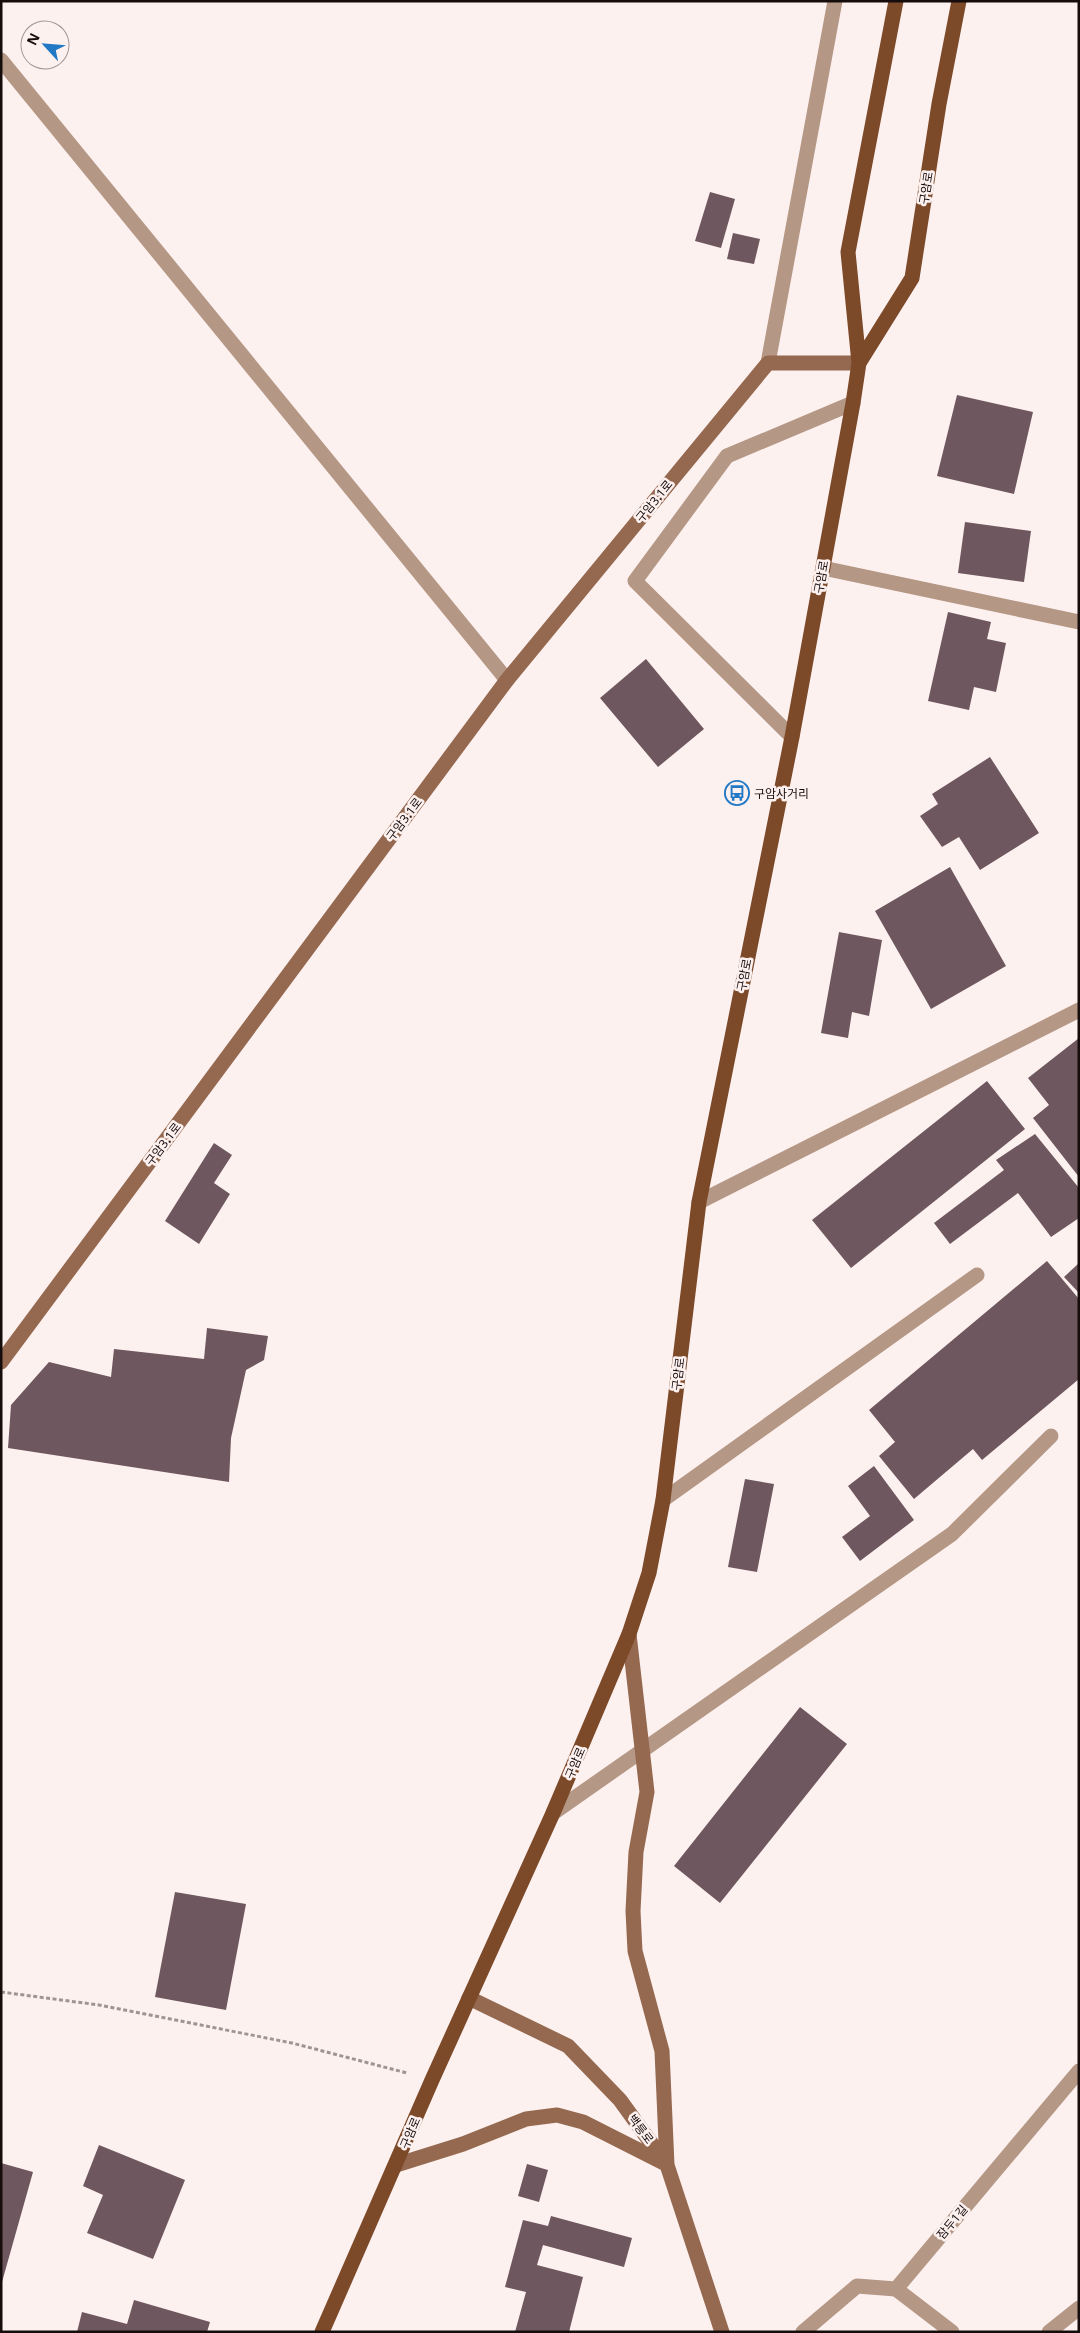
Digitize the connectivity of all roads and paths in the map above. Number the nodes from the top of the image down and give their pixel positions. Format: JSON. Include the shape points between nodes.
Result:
{"nodes":[{"id":1,"x":835,"y":1,"type":"edge"},
{"id":2,"x":896,"y":1,"type":"edge"},
{"id":3,"x":959,"y":1,"type":"edge"},
{"id":4,"x":1,"y":60,"type":"edge"},
{"id":5,"x":768,"y":362,"type":"junction"},
{"id":6,"x":860,"y":363,"type":"junction"},
{"id":7,"x":853,"y":403,"type":"junction"},
{"id":8,"x":823,"y":568,"type":"junction"},
{"id":9,"x":1079,"y":622,"type":"edge"},
{"id":10,"x":507,"y":680,"type":"junction"},
{"id":11,"x":792,"y":737,"type":"junction"},
{"id":12,"x":1079,"y":1010,"type":"edge"},
{"id":13,"x":699,"y":1202,"type":"junction"},
{"id":14,"x":977,"y":1276,"type":"dead end"},
{"id":15,"x":1,"y":1362,"type":"edge"},
{"id":16,"x":1051,"y":1436,"type":"dead end"},
{"id":17,"x":663,"y":1500,"type":"junction"},
{"id":18,"x":629,"y":1634,"type":"junction"},
{"id":19,"x":642,"y":1750,"type":"junction"},
{"id":20,"x":553,"y":1813,"type":"junction"},
{"id":21,"x":1,"y":1992,"type":"edge"},
{"id":22,"x":469,"y":1998,"type":"junction"},
{"id":23,"x":1079,"y":2071,"type":"edge"},
{"id":24,"x":432,"y":2080,"type":"junction"},
{"id":25,"x":667,"y":2164,"type":"junction"},
{"id":26,"x":396,"y":2165,"type":"junction"},
{"id":27,"x":896,"y":2289,"type":"junction"},
{"id":28,"x":1079,"y":2308,"type":"edge"},
{"id":29,"x":322,"y":2332,"type":"edge"},
{"id":30,"x":722,"y":2332,"type":"edge"},
{"id":31,"x":803,"y":2332,"type":"edge"},
{"id":32,"x":952,"y":2332,"type":"edge"},
{"id":33,"x":1049,"y":2332,"type":"edge"}],
"edges":[{"from":1,"to":5,"type":"street"},
{"from":2,"to":6,"type":"main road","name":"구암로","via":[[848,252]]},
{"from":3,"to":6,"type":"main road","name":"구암로","via":[[912,278]]},
{"from":4,"to":10,"type":"street"},
{"from":5,"to":6,"type":"street"},
{"from":5,"to":10,"type":"street","name":"구암3.1로"},
{"from":6,"to":7,"type":"main road","name":"구암로"},
{"from":7,"to":8,"type":"main road","name":"구암로"},
{"from":7,"to":11,"type":"street","via":[[727,456],[635,581]]},
{"from":8,"to":9,"type":"street"},
{"from":8,"to":11,"type":"main road","name":"구암로"},
{"from":10,"to":15,"type":"street","name":"구암3.1로"},
{"from":11,"to":13,"type":"main road","name":"구암로"},
{"from":12,"to":13,"type":"street"},
{"from":13,"to":17,"type":"main road","name":"구암로"},
{"from":14,"to":17,"type":"street"},
{"from":16,"to":19,"type":"street","via":[[952,1534]]},
{"from":17,"to":18,"type":"main road","name":"구암로","via":[[649,1573]]},
{"from":18,"to":19,"type":"street"},
{"from":18,"to":20,"type":"main road","name":"구암로"},
{"from":19,"to":20,"type":"street"},
{"from":19,"to":25,"type":"street","via":[[647,1792],[636,1852],[635,1952],[662,2051]]},
{"from":20,"to":22,"type":"main road","name":"구암로"},
{"from":21,"to":24,"type":"path","via":[[99,2005],[292,2043]]},
{"from":22,"to":24,"type":"main road","name":"구암로"},
{"from":22,"to":25,"type":"street","name":"백릉로","via":[[568,2046],[620,2100]]},
{"from":23,"to":27,"type":"street","name":"잠두1길"},
{"from":24,"to":26,"type":"main road","name":"구암로"},
{"from":25,"to":26,"type":"street","via":[[582,2122],[557,2115],[526,2119],[463,2144]]},
{"from":25,"to":30,"type":"street","name":"백릉로"},
{"from":26,"to":29,"type":"main road","name":"구암로"},
{"from":27,"to":31,"type":"street","via":[[857,2286]]},
{"from":27,"to":32,"type":"street"},
{"from":28,"to":33,"type":"street"}]}
